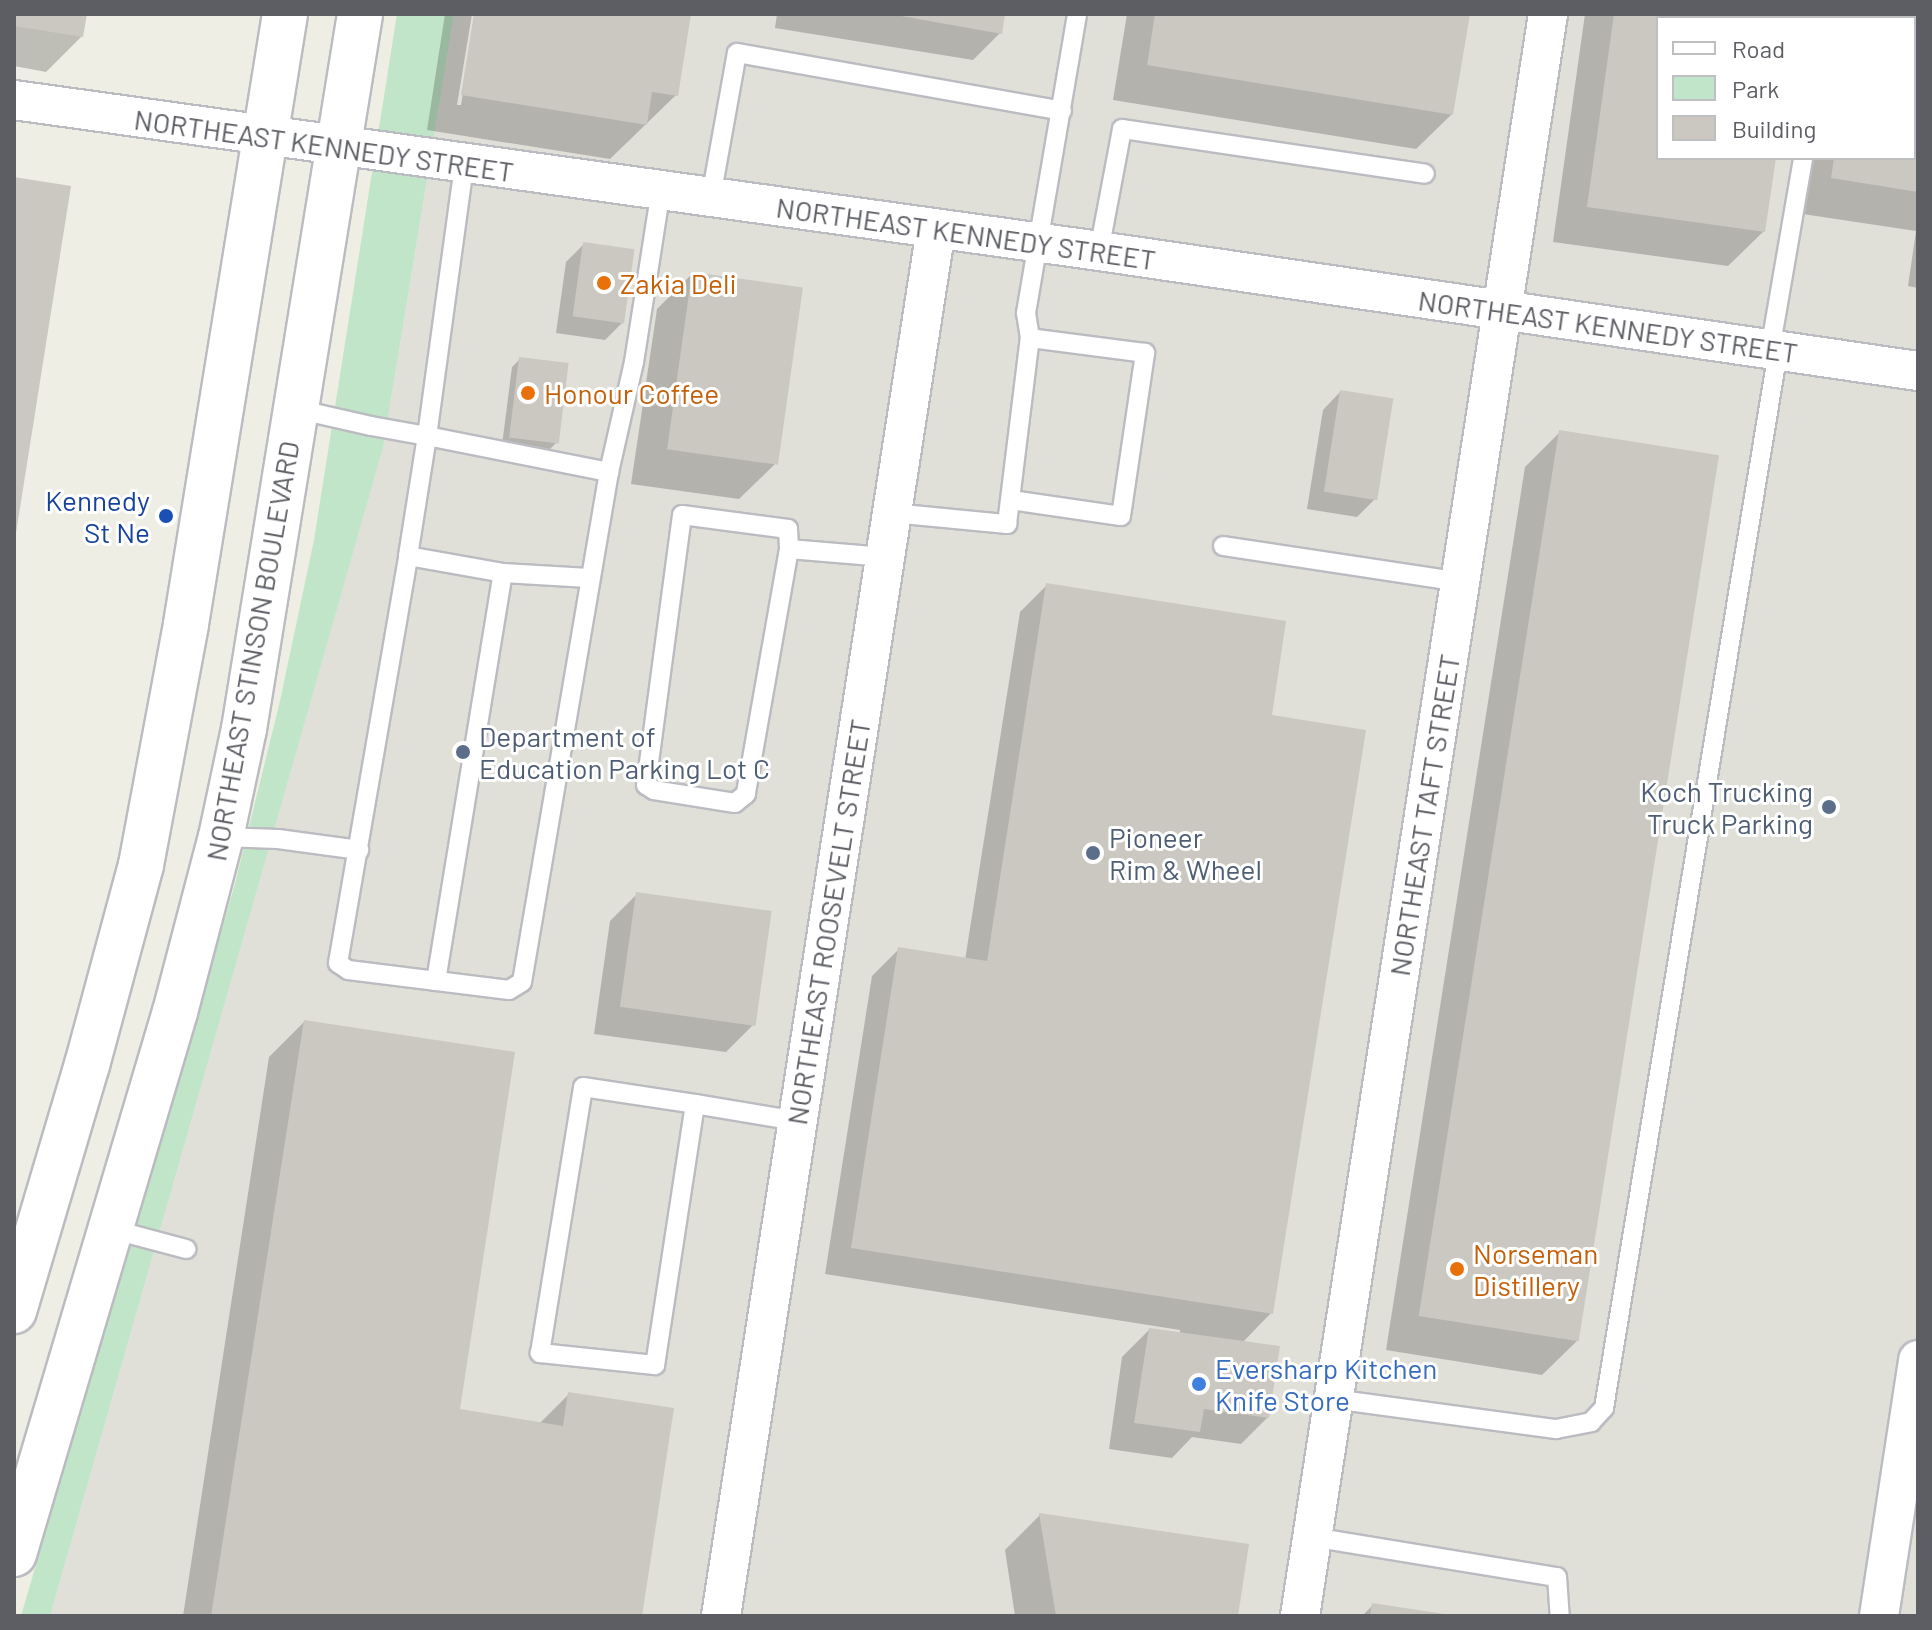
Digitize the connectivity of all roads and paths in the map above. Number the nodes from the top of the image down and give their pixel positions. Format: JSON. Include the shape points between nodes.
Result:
{"nodes":[{"id":1,"x":285,"y":14,"type":"edge"},
{"id":2,"x":360,"y":14,"type":"edge"},
{"id":3,"x":1077,"y":14,"type":"edge"},
{"id":4,"x":1548,"y":14,"type":"edge"},
{"id":5,"x":14,"y":100,"type":"edge"},
{"id":6,"x":1062,"y":111,"type":"junction"},
{"id":7,"x":266,"y":136,"type":"junction"},
{"id":8,"x":337,"y":146,"type":"junction"},
{"id":9,"x":1803,"y":160,"type":"edge"},
{"id":10,"x":464,"y":165,"type":"junction"},
{"id":11,"x":1425,"y":174,"type":"dead end"},
{"id":12,"x":661,"y":190,"type":"junction"},
{"id":13,"x":711,"y":197,"type":"junction"},
{"id":14,"x":936,"y":229,"type":"junction"},
{"id":15,"x":1041,"y":243,"type":"junction"},
{"id":16,"x":1099,"y":251,"type":"junction"},
{"id":17,"x":1502,"y":310,"type":"junction"},
{"id":18,"x":1030,"y":338,"type":"junction"},
{"id":19,"x":1774,"y":350,"type":"junction"},
{"id":20,"x":1918,"y":371,"type":"edge"},
{"id":21,"x":296,"y":409,"type":"junction"},
{"id":22,"x":427,"y":436,"type":"junction"},
{"id":23,"x":609,"y":472,"type":"junction"},
{"id":24,"x":1011,"y":500,"type":"junction"},
{"id":25,"x":892,"y":513,"type":"junction"},
{"id":26,"x":1223,"y":546,"type":"dead end"},
{"id":27,"x":789,"y":549,"type":"junction"},
{"id":28,"x":408,"y":556,"type":"junction"},
{"id":29,"x":885,"y":557,"type":"junction"},
{"id":30,"x":503,"y":573,"type":"junction"},
{"id":31,"x":589,"y":578,"type":"junction"},
{"id":32,"x":1460,"y":582,"type":"junction"},
{"id":33,"x":221,"y":837,"type":"junction"},
{"id":34,"x":359,"y":850,"type":"junction"},
{"id":35,"x":436,"y":981,"type":"junction"},
{"id":36,"x":695,"y":1104,"type":"junction"},
{"id":37,"x":797,"y":1121,"type":"junction"},
{"id":38,"x":111,"y":1229,"type":"junction"},
{"id":39,"x":186,"y":1249,"type":"dead end"},
{"id":40,"x":14,"y":1311,"type":"edge"},
{"id":41,"x":1918,"y":1360,"type":"edge"},
{"id":42,"x":1333,"y":1399,"type":"junction"},
{"id":43,"x":1312,"y":1537,"type":"junction"},
{"id":44,"x":14,"y":1554,"type":"edge"},
{"id":45,"x":721,"y":1616,"type":"edge"},
{"id":46,"x":1300,"y":1616,"type":"edge"},
{"id":47,"x":1560,"y":1616,"type":"edge"},
{"id":48,"x":1879,"y":1616,"type":"edge"}],
"edges":[{"from":1,"to":7,"type":"main road"},
{"from":2,"to":8,"type":"main road","name":"NORTHEAST STINSON BOULEVARD"},
{"from":3,"to":6,"type":"lane"},
{"from":4,"to":17,"type":"street","name":"NORTHEAST TAFT STREET"},
{"from":5,"to":7,"type":"street","name":"NORTHEAST KENNEDY STREET"},
{"from":6,"to":13,"type":"lane","via":[[737,53]]},
{"from":6,"to":15,"type":"lane"},
{"from":7,"to":8,"type":"street","name":"NORTHEAST KENNEDY STREET"},
{"from":7,"to":40,"type":"main road","via":[[141,865]]},
{"from":8,"to":10,"type":"street","name":"NORTHEAST KENNEDY STREET"},
{"from":8,"to":21,"type":"main road","name":"NORTHEAST STINSON BOULEVARD"},
{"from":9,"to":19,"type":"lane"},
{"from":10,"to":12,"type":"street","name":"NORTHEAST KENNEDY STREET"},
{"from":10,"to":22,"type":"lane"},
{"from":11,"to":16,"type":"lane","via":[[1122,129]]},
{"from":12,"to":13,"type":"street","name":"NORTHEAST KENNEDY STREET"},
{"from":12,"to":23,"type":"lane","via":[[634,362]]},
{"from":13,"to":14,"type":"street","name":"NORTHEAST KENNEDY STREET"},
{"from":14,"to":15,"type":"street","name":"NORTHEAST KENNEDY STREET"},
{"from":14,"to":25,"type":"street","name":"NORTHEAST ROOSEVELT STREET"},
{"from":15,"to":16,"type":"street","name":"NORTHEAST KENNEDY STREET"},
{"from":15,"to":18,"type":"lane","via":[[1026,313]]},
{"from":16,"to":17,"type":"street","name":"NORTHEAST KENNEDY STREET"},
{"from":17,"to":19,"type":"street","name":"NORTHEAST KENNEDY STREET"},
{"from":17,"to":32,"type":"street","name":"NORTHEAST TAFT STREET"},
{"from":18,"to":24,"type":"lane"},
{"from":18,"to":24,"type":"lane","via":[[1145,353],[1121,516]]},
{"from":19,"to":20,"type":"street","name":"NORTHEAST KENNEDY STREET"},
{"from":19,"to":42,"type":"lane","via":[[1604,1408],[1591,1422],[1556,1429]]},
{"from":21,"to":22,"type":"lane"},
{"from":21,"to":33,"type":"main road","name":"NORTHEAST STINSON BOULEVARD","via":[[244,729]]},
{"from":22,"to":23,"type":"lane"},
{"from":22,"to":28,"type":"lane"},
{"from":23,"to":31,"type":"lane"},
{"from":24,"to":25,"type":"lane","via":[[1007,524]]},
{"from":25,"to":29,"type":"street","name":"NORTHEAST ROOSEVELT STREET"},
{"from":26,"to":32,"type":"lane"},
{"from":27,"to":27,"type":"lane","via":[[788,529],[682,515],[646,785],[654,790],[735,803],[746,794]]},
{"from":27,"to":29,"type":"lane"},
{"from":28,"to":30,"type":"lane"},
{"from":28,"to":34,"type":"lane"},
{"from":29,"to":37,"type":"street","name":"NORTHEAST ROOSEVELT STREET"},
{"from":30,"to":31,"type":"lane"},
{"from":30,"to":35,"type":"lane"},
{"from":31,"to":35,"type":"lane","via":[[522,982],[509,990]]},
{"from":32,"to":42,"type":"street","name":"NORTHEAST TAFT STREET"},
{"from":33,"to":34,"type":"lane"},
{"from":33,"to":38,"type":"main road","name":"NORTHEAST STINSON BOULEVARD"},
{"from":34,"to":35,"type":"lane","via":[[338,963],[348,970]]},
{"from":36,"to":36,"type":"lane","via":[[655,1365],[540,1353],[583,1087]]},
{"from":36,"to":37,"type":"lane"},
{"from":37,"to":45,"type":"street","name":"NORTHEAST ROOSEVELT STREET"},
{"from":38,"to":39,"type":"lane"},
{"from":38,"to":44,"type":"main road","name":"NORTHEAST STINSON BOULEVARD"},
{"from":41,"to":48,"type":"street"},
{"from":42,"to":43,"type":"street","name":"NORTHEAST TAFT STREET"},
{"from":43,"to":46,"type":"street","name":"NORTHEAST TAFT STREET"},
{"from":43,"to":47,"type":"lane","via":[[1557,1577]]}]}
